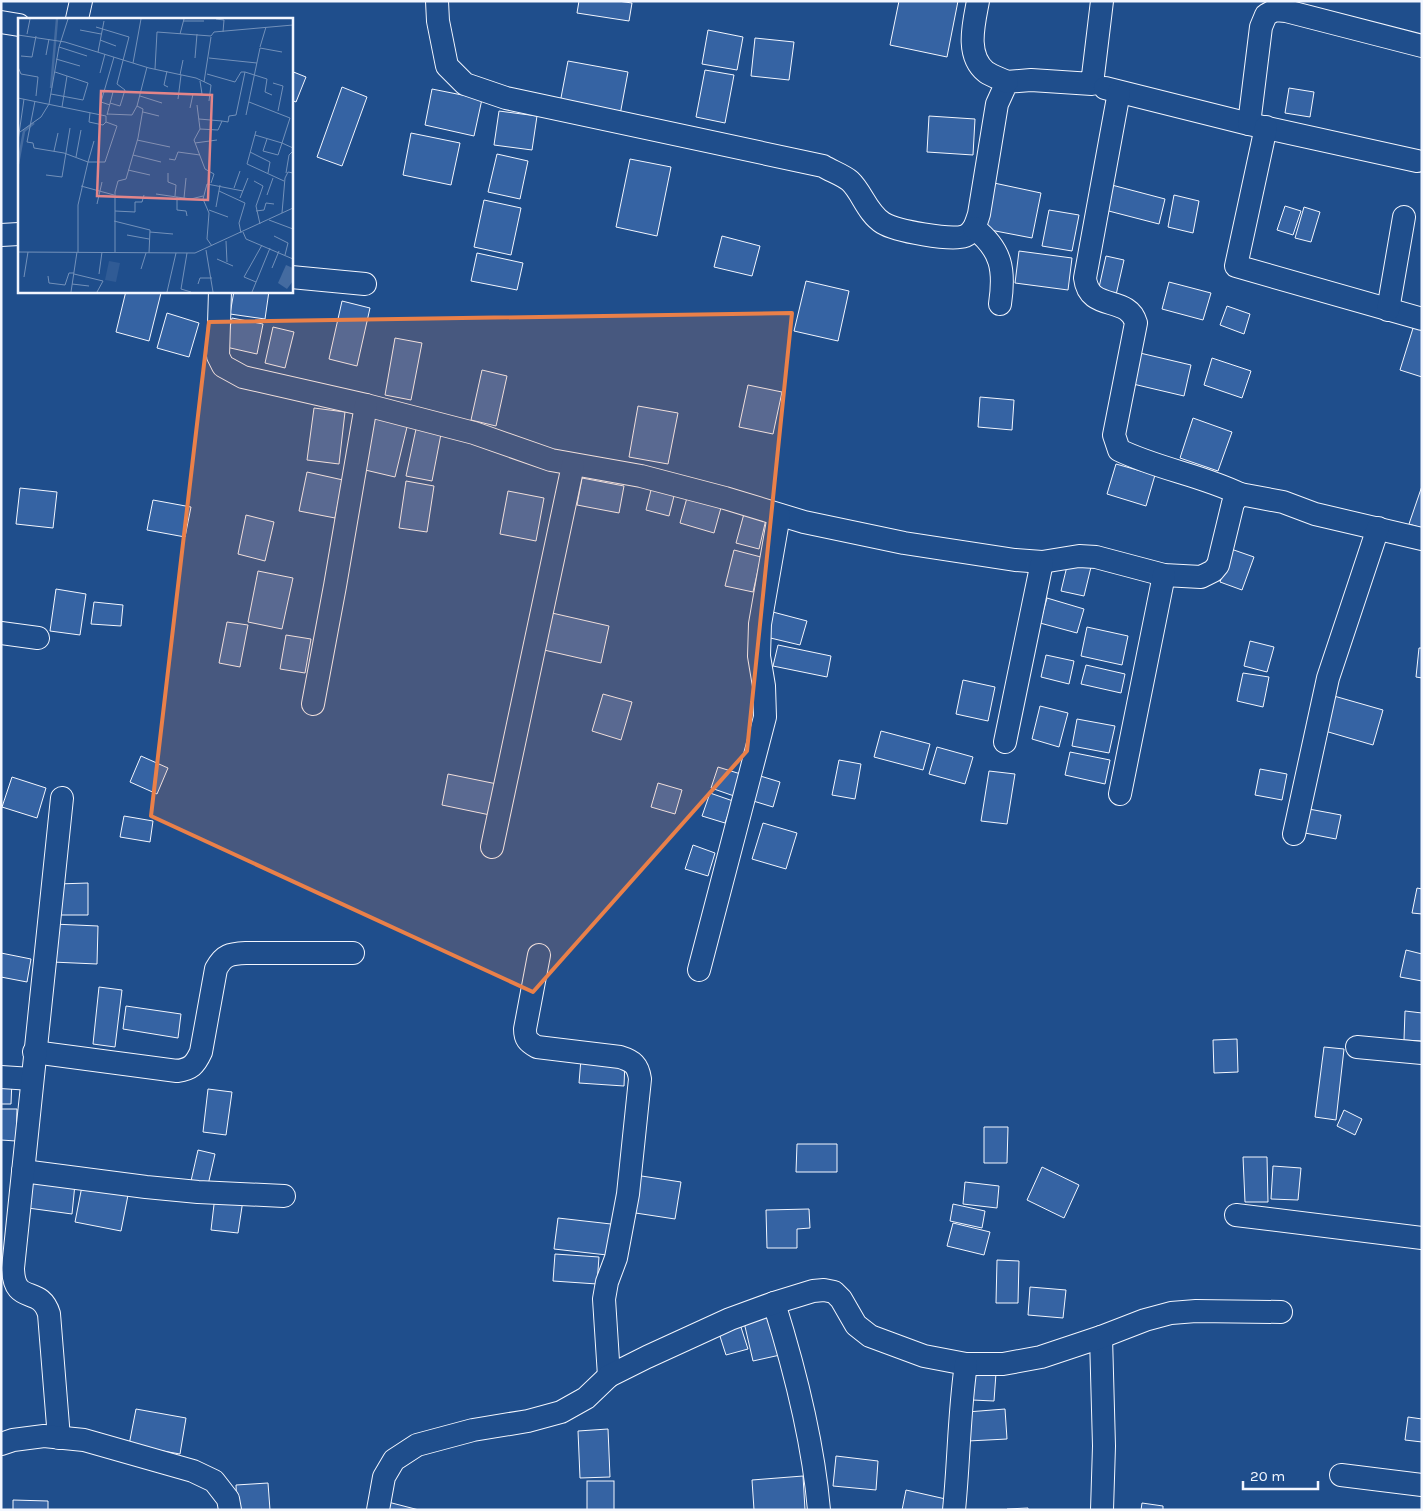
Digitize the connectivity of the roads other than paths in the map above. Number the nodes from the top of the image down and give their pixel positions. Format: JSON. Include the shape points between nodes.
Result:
{"nodes":[{"id":1,"x":81,"y":1,"type":"edge"},
{"id":2,"x":437,"y":1,"type":"edge"},
{"id":3,"x":978,"y":1,"type":"edge"},
{"id":4,"x":1102,"y":1,"type":"edge"},
{"id":5,"x":78,"y":18,"type":"edge"},
{"id":6,"x":1,"y":22,"type":"edge"},
{"id":7,"x":18,"y":25,"type":"edge"},
{"id":8,"x":1422,"y":46,"type":"edge"},
{"id":9,"x":1007,"y":82,"type":"junction"},
{"id":10,"x":1092,"y":84,"type":"junction"},
{"id":11,"x":1119,"y":92,"type":"junction"},
{"id":12,"x":1257,"y":126,"type":"junction"},
{"id":13,"x":1417,"y":161,"type":"dead end"},
{"id":14,"x":1404,"y":217,"type":"dead end"},
{"id":15,"x":974,"y":228,"type":"junction"},
{"id":16,"x":18,"y":234,"type":"edge"},
{"id":17,"x":1,"y":235,"type":"edge"},
{"id":18,"x":292,"y":277,"type":"edge"},
{"id":19,"x":366,"y":284,"type":"dead end"},
{"id":20,"x":220,"y":292,"type":"edge"},
{"id":21,"x":1000,"y":304,"type":"dead end"},
{"id":22,"x":1388,"y":310,"type":"junction"},
{"id":23,"x":1422,"y":319,"type":"edge"},
{"id":24,"x":366,"y":405,"type":"junction"},
{"id":25,"x":573,"y":465,"type":"junction"},
{"id":26,"x":1240,"y":494,"type":"junction"},
{"id":27,"x":779,"y":515,"type":"junction"},
{"id":28,"x":1378,"y":528,"type":"junction"},
{"id":29,"x":1422,"y":540,"type":"edge"},
{"id":30,"x":1042,"y":562,"type":"junction"},
{"id":31,"x":1164,"y":575,"type":"junction"},
{"id":32,"x":1,"y":633,"type":"edge"},
{"id":33,"x":38,"y":638,"type":"dead end"},
{"id":34,"x":313,"y":704,"type":"dead end"},
{"id":35,"x":1005,"y":742,"type":"dead end"},
{"id":36,"x":1120,"y":794,"type":"dead end"},
{"id":37,"x":62,"y":798,"type":"dead end"},
{"id":38,"x":1294,"y":834,"type":"dead end"},
{"id":39,"x":492,"y":847,"type":"dead end"},
{"id":40,"x":353,"y":953,"type":"dead end"},
{"id":41,"x":540,"y":955,"type":"dead end"},
{"id":42,"x":699,"y":970,"type":"dead end"},
{"id":43,"x":1357,"y":1047,"type":"dead end"},
{"id":44,"x":34,"y":1052,"type":"junction"},
{"id":45,"x":1422,"y":1053,"type":"edge"},
{"id":46,"x":1,"y":1077,"type":"edge"},
{"id":47,"x":32,"y":1079,"type":"junction"},
{"id":48,"x":22,"y":1171,"type":"junction"},
{"id":49,"x":284,"y":1196,"type":"dead end"},
{"id":50,"x":1236,"y":1215,"type":"dead end"},
{"id":51,"x":1422,"y":1238,"type":"edge"},
{"id":52,"x":774,"y":1303,"type":"junction"},
{"id":53,"x":1281,"y":1312,"type":"dead end"},
{"id":54,"x":1101,"y":1337,"type":"junction"},
{"id":55,"x":966,"y":1364,"type":"junction"},
{"id":56,"x":609,"y":1376,"type":"junction"},
{"id":57,"x":59,"y":1438,"type":"junction"},
{"id":58,"x":1,"y":1444,"type":"edge"},
{"id":59,"x":1341,"y":1475,"type":"dead end"},
{"id":60,"x":1422,"y":1485,"type":"edge"},
{"id":61,"x":230,"y":1510,"type":"edge"},
{"id":62,"x":378,"y":1510,"type":"edge"},
{"id":63,"x":819,"y":1510,"type":"edge"},
{"id":64,"x":954,"y":1510,"type":"edge"},
{"id":65,"x":1102,"y":1510,"type":"edge"}],
"edges":[{"from":1,"to":5,"type":"street"},
{"from":2,"to":15,"type":"street","via":[[447,66],[465,84],[506,98],[823,166],[850,181],[882,222],[901,230],[953,238],[965,236]]},
{"from":3,"to":9,"type":"street","via":[[972,38],[976,58],[986,72]]},
{"from":4,"to":10,"type":"street"},
{"from":6,"to":7,"type":"street"},
{"from":8,"to":12,"type":"street","via":[[1274,10],[1266,15],[1261,27]]},
{"from":9,"to":10,"type":"street","via":[[1031,80]]},
{"from":9,"to":15,"type":"street","via":[[997,104]]},
{"from":10,"to":11,"type":"street"},
{"from":11,"to":12,"type":"street"},
{"from":11,"to":26,"type":"street","via":[[1085,278],[1086,288],[1093,296],[1128,310],[1136,323],[1114,434],[1119,450],[1133,457]]},
{"from":12,"to":13,"type":"street"},
{"from":12,"to":22,"type":"street","via":[[1236,266]]},
{"from":14,"to":22,"type":"street"},
{"from":15,"to":21,"type":"street","via":[[986,238],[999,257],[1003,283]]},
{"from":16,"to":17,"type":"street"},
{"from":18,"to":19,"type":"street"},
{"from":20,"to":24,"type":"street","via":[[218,356],[223,366],[242,377]]},
{"from":22,"to":23,"type":"street"},
{"from":24,"to":25,"type":"street"},
{"from":24,"to":34,"type":"street"},
{"from":25,"to":27,"type":"street","via":[[641,476]]},
{"from":25,"to":39,"type":"street"},
{"from":26,"to":28,"type":"street","via":[[1283,502],[1315,514]]},
{"from":26,"to":31,"type":"street","via":[[1233,503],[1218,565],[1213,571],[1201,577]]},
{"from":27,"to":30,"type":"street","via":[[904,543]]},
{"from":27,"to":42,"type":"street","via":[[760,624],[759,656],[765,717]]},
{"from":28,"to":29,"type":"street"},
{"from":28,"to":38,"type":"street","via":[[1328,678]]},
{"from":30,"to":31,"type":"street","via":[[1079,556],[1096,557]]},
{"from":30,"to":35,"type":"street"},
{"from":31,"to":36,"type":"street"},
{"from":32,"to":33,"type":"street"},
{"from":37,"to":44,"type":"street"},
{"from":40,"to":44,"type":"street","via":[[246,953],[222,959],[216,969],[201,1052],[196,1064],[187,1070]]},
{"from":41,"to":56,"type":"street","via":[[525,1029],[529,1043],[537,1047],[632,1060],[640,1079],[628,1194],[616,1258],[604,1299]]},
{"from":43,"to":45,"type":"street"},
{"from":44,"to":47,"type":"street"},
{"from":46,"to":47,"type":"street"},
{"from":47,"to":48,"type":"street"},
{"from":48,"to":49,"type":"street","via":[[198,1192]]},
{"from":48,"to":57,"type":"street","via":[[13,1277],[22,1293],[46,1304]]},
{"from":50,"to":51,"type":"street"},
{"from":52,"to":55,"type":"street","via":[[813,1291],[834,1292],[856,1325],[870,1336],[924,1356]]},
{"from":52,"to":56,"type":"street"},
{"from":52,"to":63,"type":"street","via":[[808,1432]]},
{"from":53,"to":54,"type":"street","via":[[1171,1313]]},
{"from":54,"to":55,"type":"street","via":[[1041,1357],[1003,1364]]},
{"from":54,"to":65,"type":"street"},
{"from":55,"to":64,"type":"street","via":[[961,1394]]},
{"from":56,"to":62,"type":"street","via":[[586,1398],[561,1412],[417,1445],[394,1460],[384,1476]]},
{"from":57,"to":58,"type":"street","via":[[44,1436]]},
{"from":57,"to":61,"type":"street","via":[[84,1440],[193,1471],[214,1481],[228,1499]]},
{"from":59,"to":60,"type":"street"}]}
